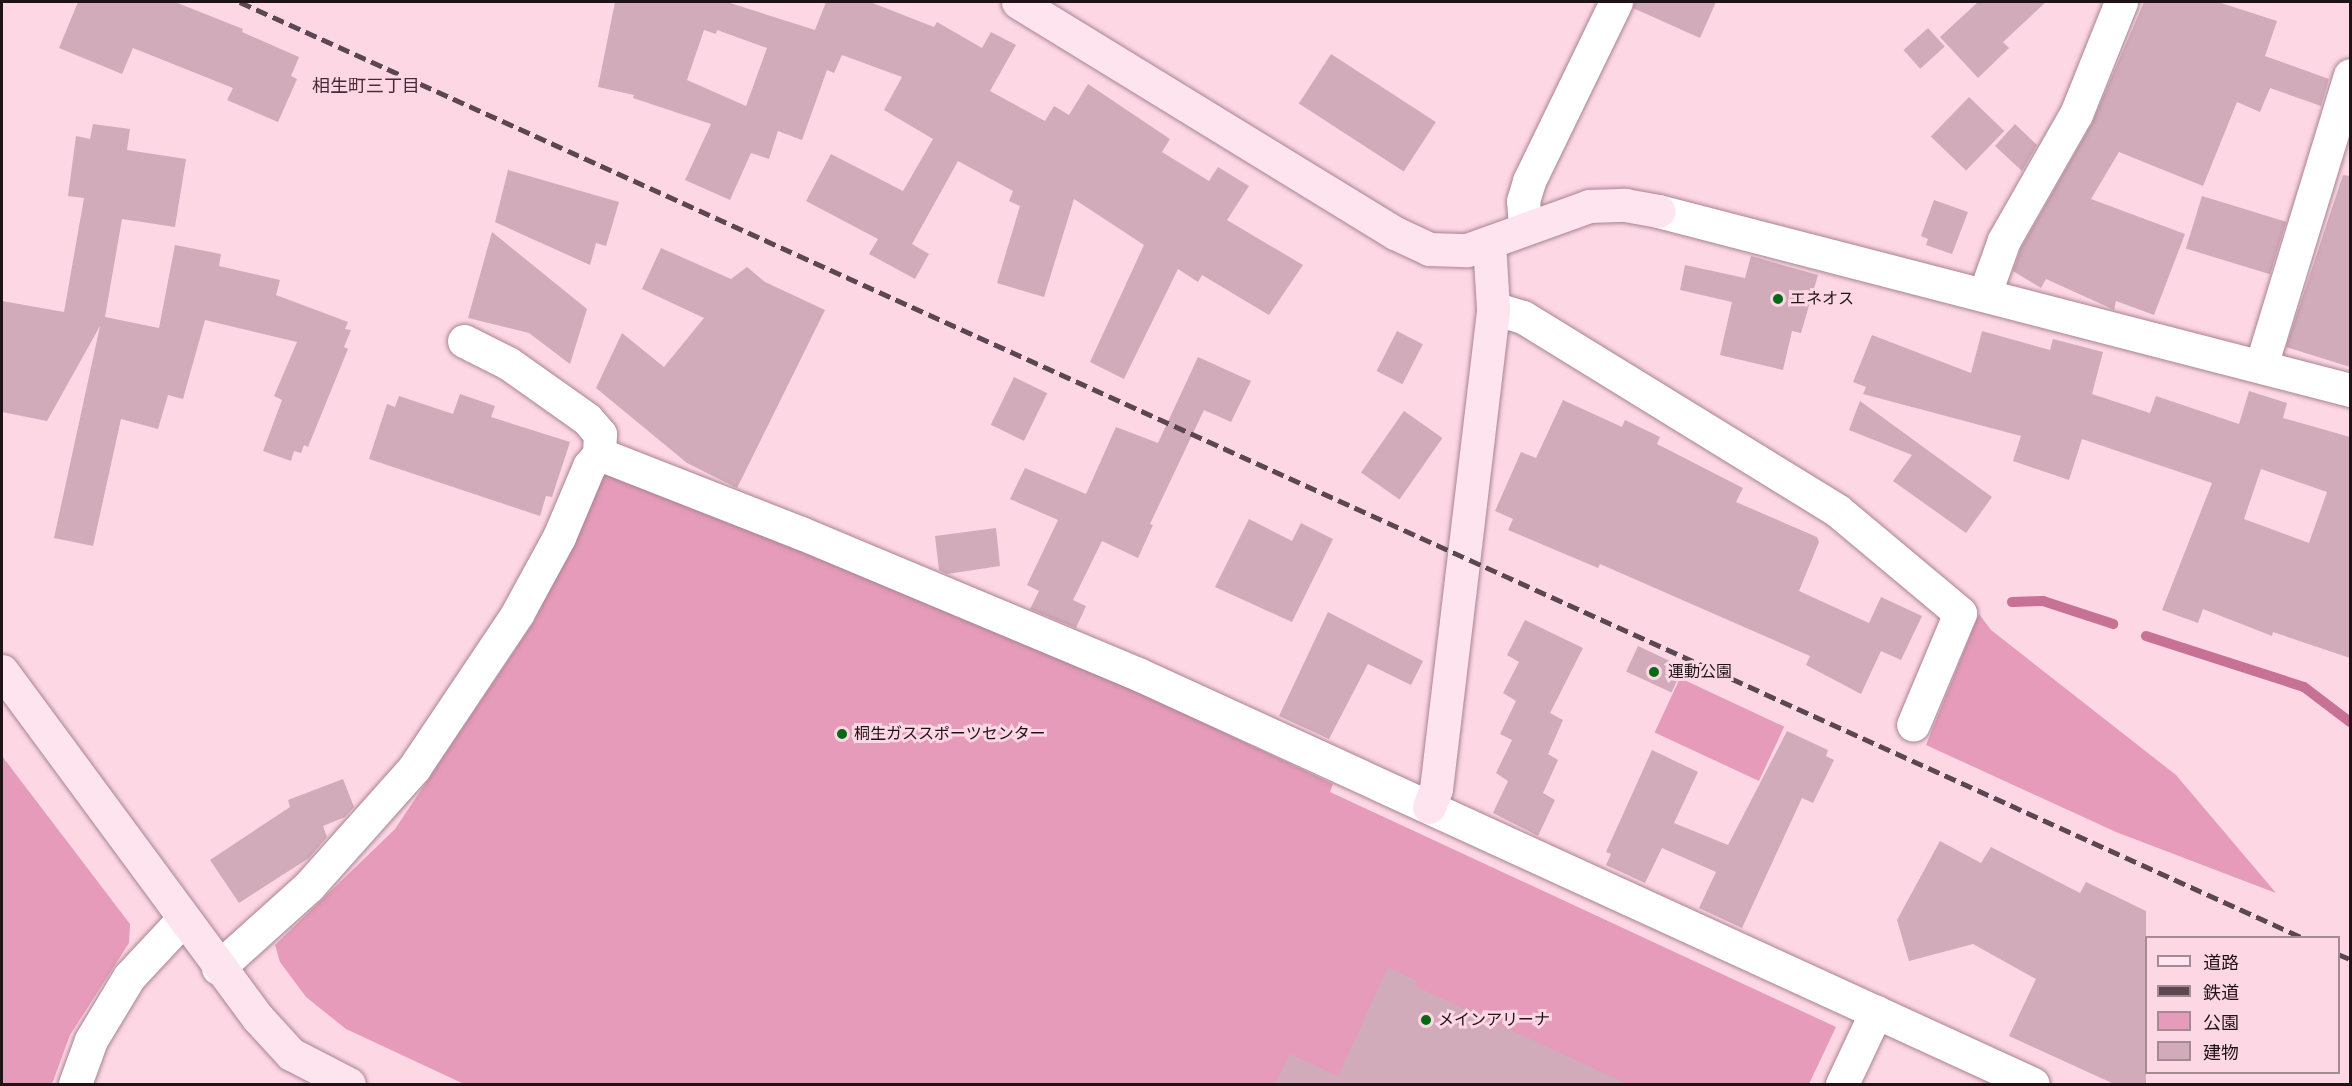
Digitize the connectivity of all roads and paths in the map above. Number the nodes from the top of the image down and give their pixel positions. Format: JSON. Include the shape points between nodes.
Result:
{"nodes":[{"id":1,"x":1018,"y":2,"type":"edge"},
{"id":2,"x":1616,"y":2,"type":"edge"},
{"id":3,"x":2121,"y":2,"type":"edge"},
{"id":4,"x":2350,"y":75,"type":"edge"},
{"id":5,"x":1525,"y":227,"type":"junction"},
{"id":6,"x":1489,"y":243,"type":"junction"},
{"id":7,"x":1984,"y":293,"type":"junction"},
{"id":8,"x":1493,"y":308,"type":"junction"},
{"id":9,"x":464,"y":341,"type":"dead end"},
{"id":10,"x":2261,"y":366,"type":"junction"},
{"id":11,"x":2350,"y":390,"type":"edge"},
{"id":12,"x":599,"y":454,"type":"junction"},
{"id":13,"x":2,"y":671,"type":"edge"},
{"id":14,"x":1913,"y":725,"type":"dead end"},
{"id":15,"x":1429,"y":807,"type":"junction"},
{"id":16,"x":183,"y":919,"type":"junction"},
{"id":17,"x":218,"y":968,"type":"junction"},
{"id":18,"x":1876,"y":1012,"type":"junction"},
{"id":19,"x":75,"y":1084,"type":"edge"},
{"id":20,"x":349,"y":1084,"type":"edge"},
{"id":21,"x":1842,"y":1084,"type":"edge"},
{"id":22,"x":2033,"y":1084,"type":"edge"}],
"edges":[{"from":1,"to":6,"type":"street","via":[[1418,245],[1445,252]]},
{"from":2,"to":5,"type":"street","via":[[1529,181],[1523,201]]},
{"from":3,"to":7,"type":"street","via":[[2076,114],[2004,240]]},
{"from":4,"to":10,"type":"street"},
{"from":5,"to":6,"type":"street"},
{"from":5,"to":7,"type":"street","via":[[1596,205],[1625,205]]},
{"from":6,"to":8,"type":"street"},
{"from":7,"to":10,"type":"street"},
{"from":8,"to":14,"type":"street","via":[[1523,317],[1838,511],[1960,613]]},
{"from":8,"to":15,"type":"street","via":[[1436,789]]},
{"from":9,"to":12,"type":"street","via":[[508,363],[587,419],[600,434]]},
{"from":10,"to":11,"type":"street"},
{"from":12,"to":15,"type":"street","via":[[1086,652]]},
{"from":12,"to":17,"type":"street","via":[[589,466],[560,537],[528,595],[414,768],[309,886]]},
{"from":13,"to":16,"type":"street"},
{"from":15,"to":18,"type":"street"},
{"from":16,"to":17,"type":"street"},
{"from":16,"to":19,"type":"street","via":[[129,977],[91,1040]]},
{"from":17,"to":20,"type":"street","via":[[291,1054]]},
{"from":18,"to":21,"type":"street"},
{"from":18,"to":22,"type":"street"}]}
